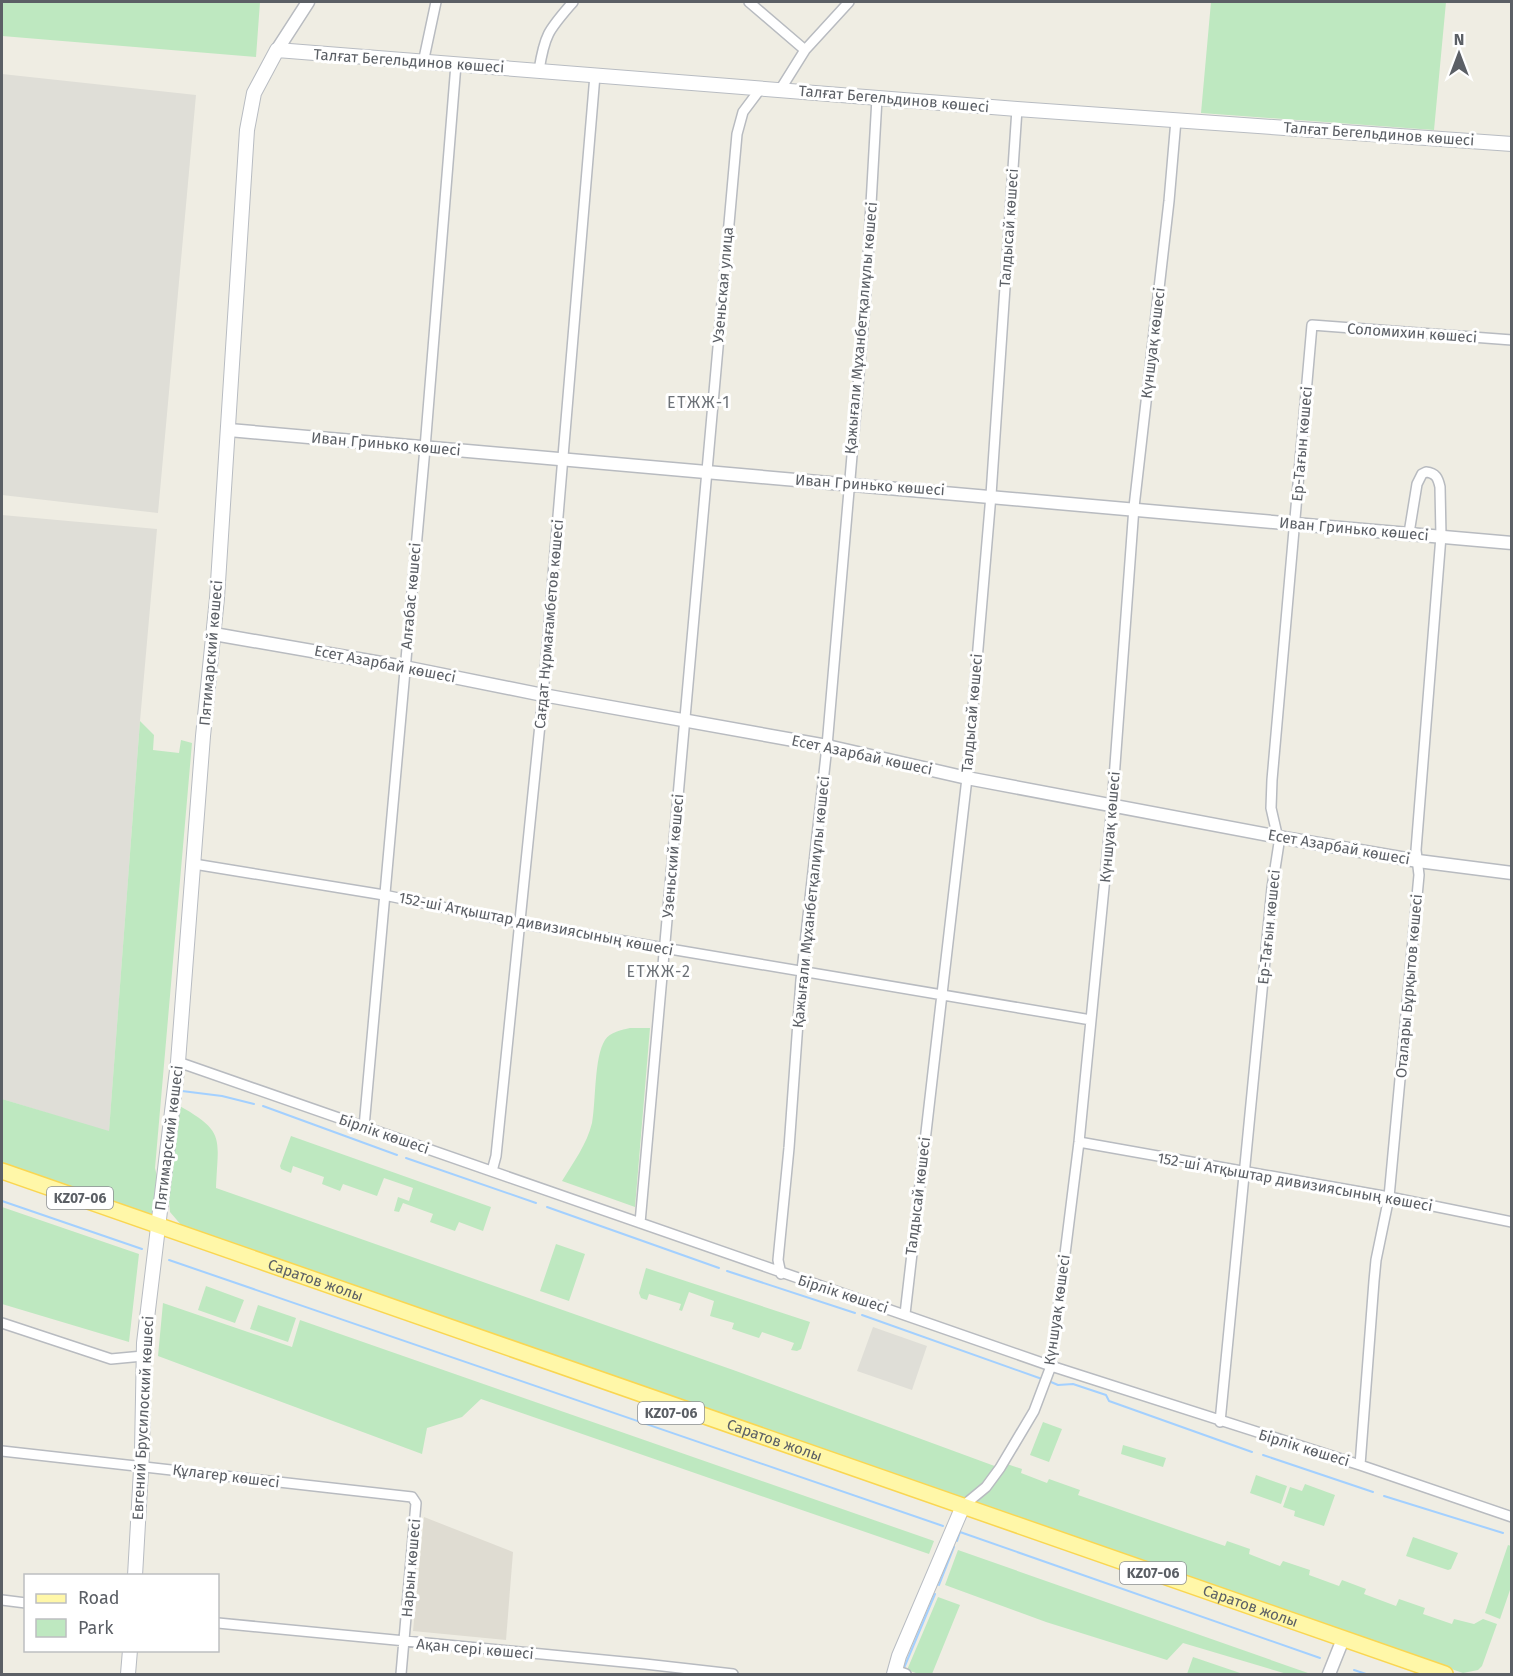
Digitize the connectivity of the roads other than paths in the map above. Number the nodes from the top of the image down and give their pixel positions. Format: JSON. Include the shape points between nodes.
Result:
{"nodes":[{"id":1,"x":299,"y":2,"type":"edge"},
{"id":2,"x":308,"y":2,"type":"edge"},
{"id":3,"x":436,"y":2,"type":"edge"},
{"id":4,"x":573,"y":2,"type":"edge"},
{"id":5,"x":749,"y":2,"type":"edge"},
{"id":6,"x":849,"y":2,"type":"edge"},
{"id":7,"x":299,"y":15,"type":"junction"},
{"id":8,"x":277,"y":50,"type":"junction"},
{"id":9,"x":806,"y":50,"type":"junction"},
{"id":10,"x":423,"y":63,"type":"junction"},
{"id":11,"x":456,"y":64,"type":"junction"},
{"id":12,"x":539,"y":70,"type":"junction"},
{"id":13,"x":595,"y":75,"type":"junction"},
{"id":14,"x":761,"y":88,"type":"junction"},
{"id":15,"x":780,"y":90,"type":"junction"},
{"id":16,"x":877,"y":98,"type":"junction"},
{"id":17,"x":1017,"y":109,"type":"junction"},
{"id":18,"x":1176,"y":120,"type":"junction"},
{"id":19,"x":1512,"y":144,"type":"edge"},
{"id":20,"x":1312,"y":325,"type":"joint"},
{"id":21,"x":1512,"y":340,"type":"edge"},
{"id":22,"x":229,"y":430,"type":"junction"},
{"id":23,"x":425,"y":448,"type":"junction"},
{"id":24,"x":563,"y":460,"type":"junction"},
{"id":25,"x":707,"y":472,"type":"junction"},
{"id":26,"x":848,"y":484,"type":"junction"},
{"id":27,"x":705,"y":488,"type":"joint"},
{"id":28,"x":991,"y":495,"type":"junction"},
{"id":29,"x":1134,"y":507,"type":"junction"},
{"id":30,"x":1295,"y":524,"type":"junction"},
{"id":31,"x":1409,"y":533,"type":"junction"},
{"id":32,"x":1441,"y":536,"type":"junction"},
{"id":33,"x":1512,"y":543,"type":"edge"},
{"id":34,"x":214,"y":634,"type":"junction"},
{"id":35,"x":404,"y":667,"type":"junction"},
{"id":36,"x":543,"y":696,"type":"junction"},
{"id":37,"x":686,"y":720,"type":"junction"},
{"id":38,"x":827,"y":746,"type":"junction"},
{"id":39,"x":967,"y":778,"type":"junction"},
{"id":40,"x":1112,"y":806,"type":"junction"},
{"id":41,"x":1279,"y":837,"type":"junction"},
{"id":42,"x":1418,"y":861,"type":"junction"},
{"id":43,"x":194,"y":864,"type":"junction"},
{"id":44,"x":1512,"y":873,"type":"edge"},
{"id":45,"x":384,"y":895,"type":"junction"},
{"id":46,"x":519,"y":922,"type":"junction"},
{"id":47,"x":664,"y":948,"type":"junction"},
{"id":48,"x":802,"y":972,"type":"junction"},
{"id":49,"x":941,"y":995,"type":"junction"},
{"id":50,"x":1091,"y":1020,"type":"junction"},
{"id":51,"x":178,"y":1062,"type":"junction"},
{"id":52,"x":364,"y":1127,"type":"junction"},
{"id":53,"x":1078,"y":1142,"type":"junction"},
{"id":54,"x":2,"y":1171,"type":"edge"},
{"id":55,"x":492,"y":1171,"type":"junction"},
{"id":56,"x":1245,"y":1172,"type":"junction"},
{"id":57,"x":2,"y":1179,"type":"edge"},
{"id":58,"x":1389,"y":1197,"type":"junction"},
{"id":59,"x":1512,"y":1222,"type":"edge"},
{"id":60,"x":640,"y":1223,"type":"junction"},
{"id":61,"x":158,"y":1230,"type":"junction"},
{"id":62,"x":781,"y":1274,"type":"junction"},
{"id":63,"x":904,"y":1314,"type":"junction"},
{"id":64,"x":2,"y":1323,"type":"edge"},
{"id":65,"x":143,"y":1356,"type":"junction"},
{"id":66,"x":1051,"y":1366,"type":"junction"},
{"id":67,"x":1220,"y":1422,"type":"junction"},
{"id":68,"x":2,"y":1451,"type":"edge"},
{"id":69,"x":141,"y":1465,"type":"junction"},
{"id":70,"x":1360,"y":1465,"type":"junction"},
{"id":71,"x":414,"y":1498,"type":"joint"},
{"id":72,"x":961,"y":1510,"type":"junction"},
{"id":73,"x":1512,"y":1517,"type":"edge"},
{"id":74,"x":135,"y":1574,"type":"edge"},
{"id":75,"x":2,"y":1600,"type":"edge"},
{"id":76,"x":24,"y":1603,"type":"edge"},
{"id":77,"x":219,"y":1623,"type":"edge"},
{"id":78,"x":405,"y":1642,"type":"junction"},
{"id":79,"x":1341,"y":1642,"type":"junction"},
{"id":80,"x":130,"y":1652,"type":"edge"},
{"id":81,"x":645,"y":1664,"type":"junction"},
{"id":82,"x":898,"y":1673,"type":"edge"},
{"id":83,"x":128,"y":1674,"type":"edge"},
{"id":84,"x":401,"y":1674,"type":"edge"},
{"id":85,"x":644,"y":1674,"type":"edge"},
{"id":86,"x":733,"y":1674,"type":"edge"},
{"id":87,"x":1329,"y":1674,"type":"edge"},
{"id":88,"x":1422,"y":1674,"type":"edge"},
{"id":89,"x":1445,"y":1674,"type":"edge"}],
"edges":[{"from":1,"to":7,"type":"street"},
{"from":2,"to":7,"type":"street"},
{"from":3,"to":10,"type":"street"},
{"from":4,"to":12,"type":"street","via":[[545,38]]},
{"from":5,"to":9,"type":"street"},
{"from":6,"to":9,"type":"street"},
{"from":7,"to":8,"type":"street"},
{"from":8,"to":10,"type":"main road","name":"Талғат Бегельдинов көшесі"},
{"from":8,"to":22,"type":"main road","name":"Пятимарский көшесі","via":[[258,81],[247,130]]},
{"from":9,"to":15,"type":"street"},
{"from":10,"to":11,"type":"main road","name":"Талғат Бегельдинов көшесі"},
{"from":11,"to":12,"type":"main road","name":"Талғат Бегельдинов көшесі"},
{"from":11,"to":23,"type":"street","name":"Алғабас көшесі"},
{"from":12,"to":13,"type":"main road","name":"Талғат Бегельдинов көшесі"},
{"from":13,"to":14,"type":"main road","name":"Талғат Бегельдинов көшесі"},
{"from":13,"to":24,"type":"street","name":"Сағдат Нұрмағамбетов көшесі"},
{"from":14,"to":15,"type":"main road","name":"Талғат Бегельдинов көшесі"},
{"from":14,"to":25,"type":"street","name":"Узеньская улица","via":[[738,124]]},
{"from":15,"to":16,"type":"main road","name":"Талғат Бегельдинов көшесі"},
{"from":16,"to":17,"type":"main road","name":"Талғат Бегельдинов көшесі"},
{"from":16,"to":26,"type":"street","name":"Қажығали Мұханбетқалиұлы көшесі","via":[[866,293]]},
{"from":17,"to":18,"type":"main road","name":"Талғат Бегельдинов көшесі"},
{"from":17,"to":28,"type":"street","name":"Талдысай көшесі"},
{"from":18,"to":19,"type":"main road","name":"Талғат Бегельдинов көшесі"},
{"from":18,"to":29,"type":"street","name":"Күншуақ көшесі"},
{"from":20,"to":21,"type":"street","name":"Соломихин көшесі"},
{"from":20,"to":30,"type":"street","name":"Ер-Тағын көшесі"},
{"from":22,"to":23,"type":"street","name":"Иван Гринько көшесі"},
{"from":22,"to":34,"type":"main road","name":"Пятимарский көшесі"},
{"from":23,"to":24,"type":"street","name":"Иван Гринько көшесі"},
{"from":23,"to":35,"type":"street","name":"Алғабас көшесі"},
{"from":24,"to":25,"type":"street","name":"Иван Гринько көшесі"},
{"from":24,"to":36,"type":"street","name":"Сағдат Нұрмағамбетов көшесі"},
{"from":25,"to":26,"type":"street","name":"Иван Гринько көшесі"},
{"from":25,"to":27,"type":"street","name":"Узеньская улица"},
{"from":26,"to":28,"type":"street","name":"Иван Гринько көшесі"},
{"from":26,"to":38,"type":"street","name":"Қажығали Мұханбетқалиұлы көшесі"},
{"from":27,"to":37,"type":"street","name":"Узеньский көшесі"},
{"from":28,"to":29,"type":"street","name":"Иван Гринько көшесі"},
{"from":28,"to":39,"type":"street","name":"Талдысай көшесі"},
{"from":29,"to":30,"type":"street","name":"Иван Гринько көшесі"},
{"from":29,"to":40,"type":"street","name":"Күншуақ көшесі"},
{"from":30,"to":31,"type":"street","name":"Иван Гринько көшесі"},
{"from":30,"to":41,"type":"street","name":"Ер-Тағын көшесі","via":[[1272,780],[1271,808]]},
{"from":31,"to":32,"type":"street","name":"Иван Гринько көшесі"},
{"from":31,"to":32,"type":"street","name":"Оталары Бұрқытов көшесі","via":[[1417,484],[1426,472],[1438,479]]},
{"from":32,"to":33,"type":"street","name":"Иван Гринько көшесі"},
{"from":32,"to":42,"type":"street","name":"Оталары Бұрқытов көшесі"},
{"from":34,"to":35,"type":"street","name":"Есет Азарбай көшесі"},
{"from":34,"to":43,"type":"main road","name":"Пятимарский көшесі"},
{"from":35,"to":36,"type":"street","name":"Есет Азарбай көшесі"},
{"from":35,"to":45,"type":"street","name":"Алғабас көшесі"},
{"from":36,"to":37,"type":"street","name":"Есет Азарбай көшесі"},
{"from":36,"to":46,"type":"street","name":"Сағдат Нұрмағамбетов көшесі"},
{"from":37,"to":38,"type":"street","name":"Есет Азарбай көшесі"},
{"from":37,"to":47,"type":"street","name":"Узеньский көшесі"},
{"from":38,"to":39,"type":"street","name":"Есет Азарбай көшесі"},
{"from":38,"to":48,"type":"street","name":"Қажығали Мұханбетқалиұлы көшесі"},
{"from":39,"to":40,"type":"street","name":"Есет Азарбай көшесі"},
{"from":39,"to":49,"type":"street","name":"Талдысай көшесі"},
{"from":40,"to":41,"type":"street","name":"Есет Азарбай көшесі"},
{"from":40,"to":50,"type":"street","name":"Күншуақ көшесі"},
{"from":41,"to":42,"type":"street","name":"Есет Азарбай көшесі"},
{"from":41,"to":56,"type":"street","name":"Ер-Тағын көшесі"},
{"from":42,"to":44,"type":"street","name":"Есет Азарбай көшесі"},
{"from":42,"to":58,"type":"street","name":"Оталары Бұрқытов көшесі"},
{"from":43,"to":45,"type":"street","name":"152-ші Атқыштар дивизиясының көшесі"},
{"from":43,"to":51,"type":"main road","name":"Пятимарский көшесі"},
{"from":45,"to":46,"type":"street","name":"152-ші Атқыштар дивизиясының көшесі"},
{"from":45,"to":52,"type":"street","name":"Алғабас көшесі"},
{"from":46,"to":47,"type":"street","name":"152-ші Атқыштар дивизиясының көшесі"},
{"from":46,"to":55,"type":"street","name":"Сағдат Нұрмағамбетов көшесі"},
{"from":47,"to":48,"type":"street","name":"152-ші Атқыштар дивизиясының көшесі"},
{"from":47,"to":60,"type":"street","name":"Узеньский көшесі"},
{"from":48,"to":49,"type":"street","name":"152-ші Атқыштар дивизиясының көшесі"},
{"from":48,"to":62,"type":"street","name":"Қажығали Мұханбетқалиұлы көшесі","via":[[777,1260]]},
{"from":49,"to":50,"type":"street","name":"152-ші Атқыштар дивизиясының көшесі"},
{"from":49,"to":63,"type":"street","name":"Талдысай көшесі"},
{"from":50,"to":53,"type":"street","name":"Күншуақ көшесі"},
{"from":51,"to":52,"type":"street","name":"Бірлік көшесі"},
{"from":51,"to":61,"type":"main road","name":"Пятимарский көшесі"},
{"from":52,"to":55,"type":"street","name":"Бірлік көшесі"},
{"from":53,"to":56,"type":"street","name":"152-ші Атқыштар дивизиясының көшесі"},
{"from":53,"to":66,"type":"street","name":"Күншуақ көшесі"},
{"from":54,"to":61,"type":"main road","name":"Саратов жолы","number":"KZ07-06"},
{"from":55,"to":60,"type":"street","name":"Бірлік көшесі"},
{"from":56,"to":58,"type":"street","name":"152-ші Атқыштар дивизиясының көшесі"},
{"from":56,"to":67,"type":"street","name":"Ер-Тағын көшесі"},
{"from":57,"to":61,"type":"main road","name":"Саратов жолы","number":"KZ07-06"},
{"from":58,"to":59,"type":"street","name":"152-ші Атқыштар дивизиясының көшесі"},
{"from":58,"to":70,"type":"street","name":"Оталары Бұрқытов көшесі","via":[[1376,1260]]},
{"from":60,"to":62,"type":"street","name":"Бірлік көшесі"},
{"from":61,"to":65,"type":"main road","name":"Евгений Брусилоский көшесі"},
{"from":61,"to":72,"type":"main road","name":"Саратов жолы","number":"KZ07-06"},
{"from":62,"to":63,"type":"street","name":"Бірлік көшесі"},
{"from":63,"to":66,"type":"street","name":"Бірлік көшесі"},
{"from":64,"to":65,"type":"street","via":[[111,1359]]},
{"from":65,"to":69,"type":"main road","name":"Евгений Брусилоский көшесі"},
{"from":66,"to":67,"type":"street","name":"Бірлік көшесі"},
{"from":66,"to":72,"type":"street","name":"Күншуақ көшесі","via":[[1034,1411],[1004,1463]]},
{"from":67,"to":70,"type":"street","name":"Бірлік көшесі"},
{"from":68,"to":69,"type":"street","name":"Құлагер көшесі"},
{"from":69,"to":71,"type":"street","name":"Құлагер көшесі"},
{"from":69,"to":74,"type":"main road","name":"Евгений Брусилоский көшесі"},
{"from":70,"to":73,"type":"street","name":"Бірлік көшесі"},
{"from":71,"to":78,"type":"street","name":"Нарын көшесі"},
{"from":72,"to":79,"type":"main road","name":"Саратов жолы","number":"KZ07-06"},
{"from":72,"to":82,"type":"main road","via":[[902,1649]]},
{"from":75,"to":76,"type":"street"},
{"from":77,"to":78,"type":"street","name":"Ақан сері көшесі"},
{"from":78,"to":81,"type":"street","name":"Ақан сері көшесі"},
{"from":78,"to":84,"type":"street","name":"Нарын көшесі"},
{"from":79,"to":87,"type":"street"},
{"from":79,"to":88,"type":"main road","name":"Саратов жолы","number":"KZ07-06"},
{"from":79,"to":89,"type":"main road","name":"Саратов жолы","number":"KZ07-06"},
{"from":80,"to":83,"type":"main road"},
{"from":81,"to":85,"type":"street"},
{"from":81,"to":86,"type":"street","name":"Ақан сері көшесі"}]}
